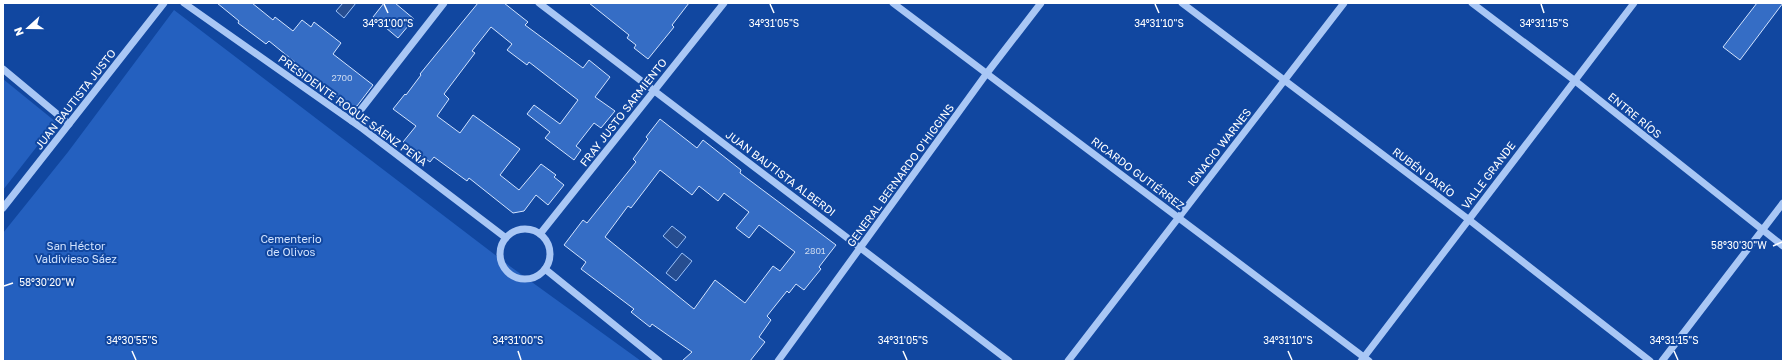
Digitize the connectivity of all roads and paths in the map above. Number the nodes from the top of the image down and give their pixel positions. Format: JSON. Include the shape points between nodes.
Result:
{"nodes":[{"id":1,"x":164,"y":3,"type":"edge"},
{"id":2,"x":184,"y":3,"type":"edge"},
{"id":3,"x":444,"y":3,"type":"edge"},
{"id":4,"x":539,"y":3,"type":"edge"},
{"id":5,"x":724,"y":3,"type":"edge"},
{"id":6,"x":893,"y":3,"type":"edge"},
{"id":7,"x":1041,"y":3,"type":"edge"},
{"id":8,"x":1182,"y":3,"type":"edge"},
{"id":9,"x":1344,"y":3,"type":"edge"},
{"id":10,"x":1472,"y":3,"type":"edge"},
{"id":11,"x":1634,"y":3,"type":"edge"},
{"id":12,"x":3,"y":69,"type":"edge"},
{"id":13,"x":987,"y":74,"type":"junction"},
{"id":14,"x":1284,"y":80,"type":"junction"},
{"id":15,"x":1574,"y":80,"type":"junction"},
{"id":16,"x":654,"y":90,"type":"junction"},
{"id":17,"x":352,"y":121,"type":"junction"},
{"id":18,"x":69,"y":124,"type":"junction"},
{"id":19,"x":1783,"y":203,"type":"edge"},
{"id":20,"x":3,"y":208,"type":"edge"},
{"id":21,"x":1179,"y":218,"type":"junction"},
{"id":22,"x":1468,"y":219,"type":"junction"},
{"id":23,"x":1762,"y":230,"type":"junction"},
{"id":24,"x":540,"y":234,"type":"junction"},
{"id":25,"x":506,"y":238,"type":"junction"},
{"id":26,"x":1783,"y":246,"type":"edge"},
{"id":27,"x":861,"y":248,"type":"junction"},
{"id":28,"x":545,"y":268,"type":"junction"},
{"id":29,"x":1365,"y":360,"type":"edge"},
{"id":30,"x":659,"y":361,"type":"edge"},
{"id":31,"x":778,"y":361,"type":"edge"},
{"id":32,"x":1009,"y":361,"type":"edge"},
{"id":33,"x":1068,"y":361,"type":"edge"},
{"id":34,"x":1650,"y":361,"type":"edge"},
{"id":35,"x":1662,"y":361,"type":"edge"}],
"edges":[{"from":1,"to":18,"type":"street","name":"JUAN BAUTISTA JUSTO"},
{"from":2,"to":17,"type":"street","name":"PRESIDENTE ROQUE SÁENZ PEÑA"},
{"from":3,"to":17,"type":"street"},
{"from":4,"to":16,"type":"street","name":"JUAN BAUTISTA ALBERDI"},
{"from":5,"to":16,"type":"street","name":"FRAY JUSTO SARMIENTO"},
{"from":6,"to":13,"type":"street","name":"RICARDO GUTIÉRREZ"},
{"from":7,"to":13,"type":"street","name":"GENERAL BERNARDO O'HIGGINS"},
{"from":8,"to":14,"type":"street","name":"RUBÉN DARÍO"},
{"from":9,"to":14,"type":"street","name":"IGNACIO WARNES"},
{"from":10,"to":15,"type":"street","name":"ENTRE RÍOS"},
{"from":11,"to":15,"type":"street","name":"VALLE GRANDE"},
{"from":12,"to":18,"type":"street"},
{"from":13,"to":21,"type":"street","name":"RICARDO GUTIÉRREZ"},
{"from":13,"to":27,"type":"street","name":"GENERAL BERNARDO O'HIGGINS"},
{"from":14,"to":21,"type":"street","name":"IGNACIO WARNES"},
{"from":14,"to":22,"type":"street","name":"RUBÉN DARÍO"},
{"from":15,"to":22,"type":"street","name":"VALLE GRANDE"},
{"from":15,"to":23,"type":"street","name":"ENTRE RÍOS"},
{"from":16,"to":24,"type":"street","name":"FRAY JUSTO SARMIENTO"},
{"from":16,"to":27,"type":"street","name":"JUAN BAUTISTA ALBERDI"},
{"from":17,"to":25,"type":"street","name":"PRESIDENTE ROQUE SÁENZ PEÑA"},
{"from":18,"to":20,"type":"street","name":"JUAN BAUTISTA JUSTO"},
{"from":19,"to":23,"type":"street"},
{"from":21,"to":29,"type":"street","name":"RICARDO GUTIÉRREZ"},
{"from":21,"to":33,"type":"street","name":"IGNACIO WARNES"},
{"from":22,"to":29,"type":"street","name":"VALLE GRANDE"},
{"from":22,"to":34,"type":"street","name":"RUBÉN DARÍO"},
{"from":23,"to":26,"type":"street","name":"ENTRE RÍOS"},
{"from":23,"to":35,"type":"street"},
{"from":24,"to":25,"type":"street","via":[[518,230]]},
{"from":24,"to":28,"type":"street","via":[[549,247],[549,262]]},
{"from":25,"to":28,"type":"street","via":[[502,245],[501,260],[509,273],[520,279],[532,278]]},
{"from":27,"to":31,"type":"street","name":"GENERAL BERNARDO O'HIGGINS"},
{"from":27,"to":32,"type":"street","name":"JUAN BAUTISTA ALBERDI"},
{"from":28,"to":30,"type":"street"}]}
